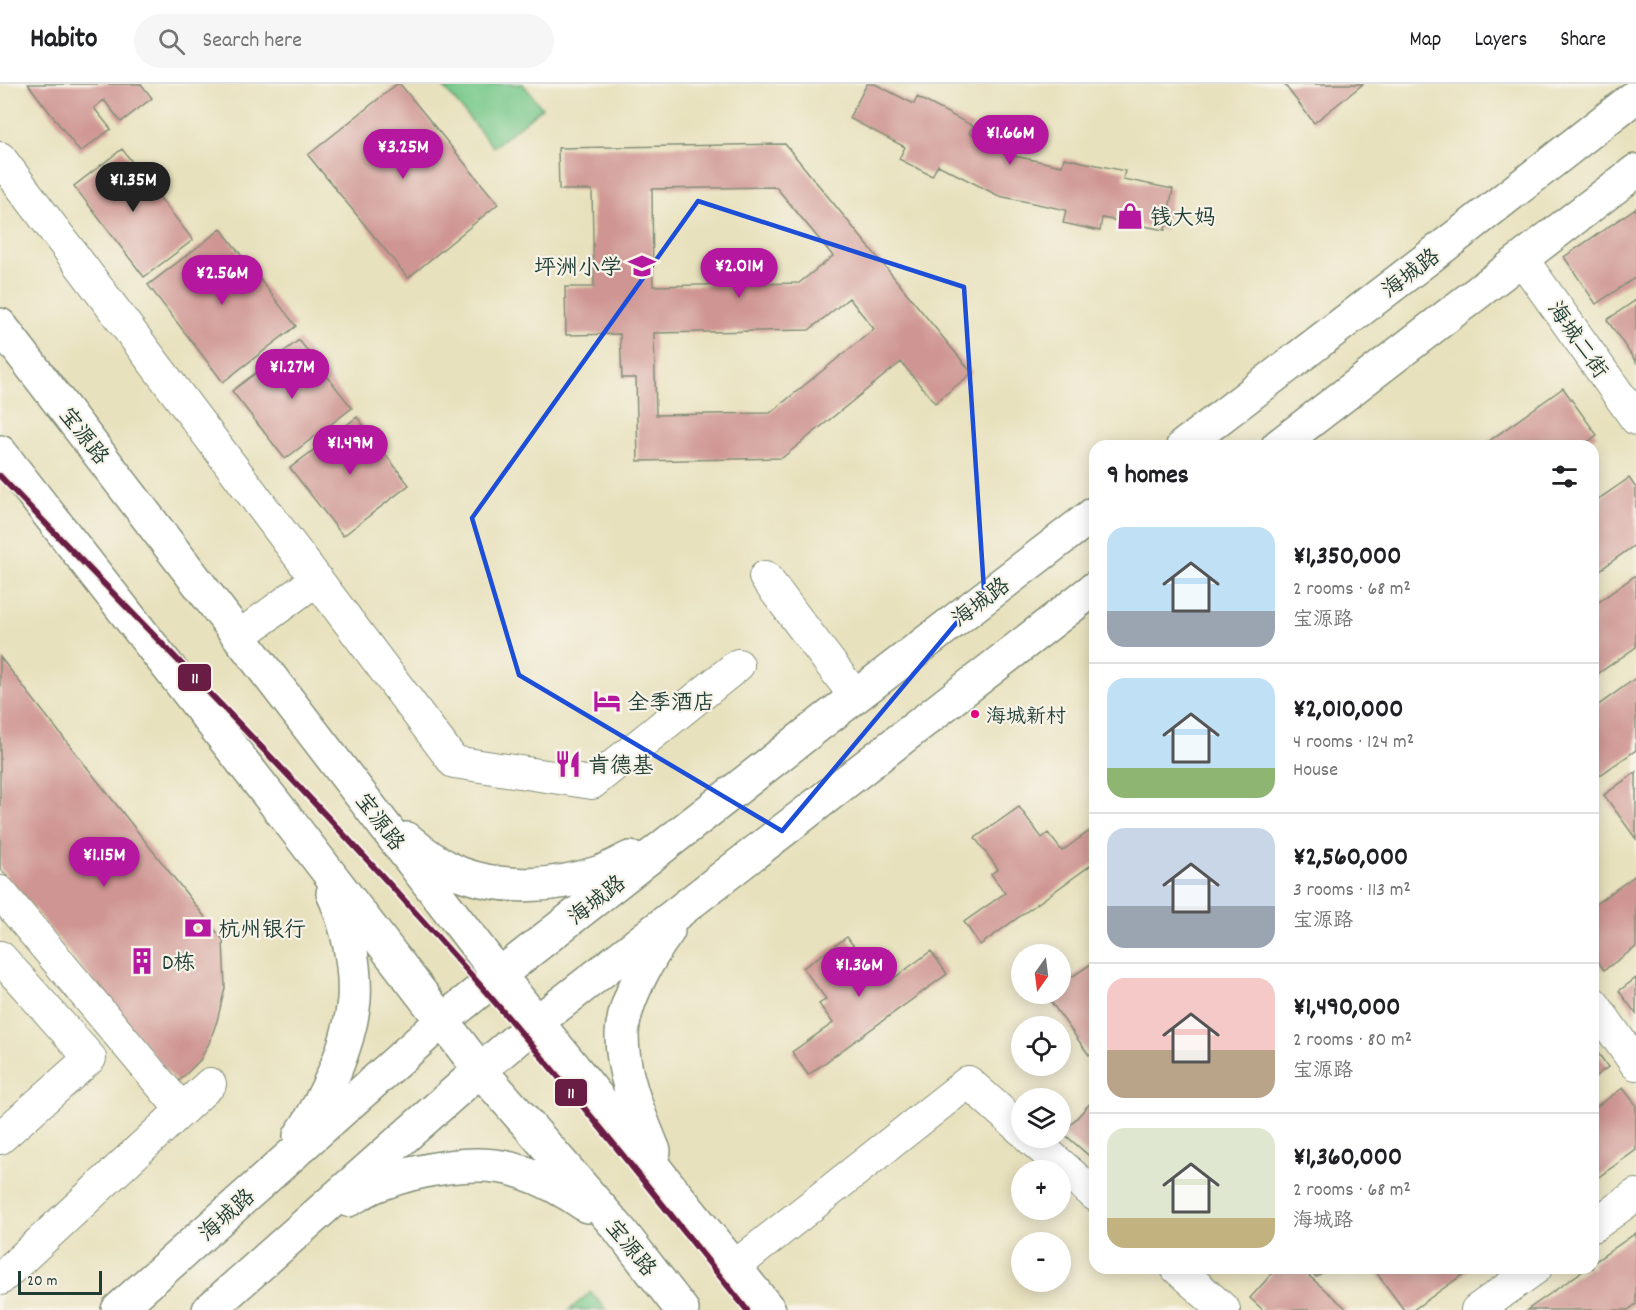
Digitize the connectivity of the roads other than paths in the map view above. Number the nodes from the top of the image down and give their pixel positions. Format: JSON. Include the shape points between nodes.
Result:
{"nodes":[{"id":1,"x":1636,"y":96,"type":"edge"},
{"id":2,"x":0,"y":158,"type":"edge"},
{"id":3,"x":1636,"y":171,"type":"edge"},
{"id":4,"x":1522,"y":259,"type":"junction"},
{"id":5,"x":0,"y":325,"type":"edge"},
{"id":6,"x":1636,"y":419,"type":"edge"},
{"id":7,"x":1191,"y":440,"type":"edge"},
{"id":8,"x":1286,"y":440,"type":"edge"},
{"id":9,"x":0,"y":452,"type":"edge"},
{"id":10,"x":1089,"y":518,"type":"edge"},
{"id":11,"x":765,"y":577,"type":"dead end"},
{"id":12,"x":317,"y":579,"type":"junction"},
{"id":13,"x":1089,"y":593,"type":"edge"},
{"id":14,"x":240,"y":636,"type":"junction"},
{"id":15,"x":738,"y":665,"type":"dead end"},
{"id":16,"x":855,"y":696,"type":"junction"},
{"id":17,"x":375,"y":813,"type":"junction"},
{"id":18,"x":675,"y":837,"type":"junction"},
{"id":19,"x":316,"y":856,"type":"junction"},
{"id":20,"x":0,"y":892,"type":"edge"},
{"id":21,"x":705,"y":892,"type":"junction"},
{"id":22,"x":0,"y":957,"type":"edge"},
{"id":23,"x":499,"y":975,"type":"junction"},
{"id":24,"x":1599,"y":1012,"type":"edge"},
{"id":25,"x":442,"y":1021,"type":"junction"},
{"id":26,"x":537,"y":1022,"type":"junction"},
{"id":27,"x":1636,"y":1064,"type":"edge"},
{"id":28,"x":480,"y":1070,"type":"junction"},
{"id":29,"x":210,"y":1084,"type":"dead end"},
{"id":30,"x":182,"y":1110,"type":"junction"},
{"id":31,"x":1011,"y":1120,"type":"edge"},
{"id":32,"x":2,"y":1131,"type":"edge"},
{"id":33,"x":1042,"y":1148,"type":"edge"},
{"id":34,"x":274,"y":1171,"type":"junction"},
{"id":35,"x":670,"y":1188,"type":"junction"},
{"id":36,"x":1089,"y":1190,"type":"edge"},
{"id":37,"x":1636,"y":1195,"type":"edge"},
{"id":38,"x":314,"y":1217,"type":"junction"},
{"id":39,"x":1599,"y":1222,"type":"edge"},
{"id":40,"x":619,"y":1229,"type":"junction"},
{"id":41,"x":734,"y":1267,"type":"junction"},
{"id":42,"x":1184,"y":1274,"type":"edge"},
{"id":43,"x":1528,"y":1274,"type":"edge"},
{"id":44,"x":0,"y":1279,"type":"edge"},
{"id":45,"x":118,"y":1310,"type":"edge"},
{"id":46,"x":209,"y":1310,"type":"edge"},
{"id":47,"x":682,"y":1310,"type":"edge"},
{"id":48,"x":769,"y":1310,"type":"edge"},
{"id":49,"x":1224,"y":1310,"type":"edge"},
{"id":50,"x":1477,"y":1310,"type":"edge"}],
"edges":[{"from":1,"to":7,"type":"main road","name":"海城路"},
{"from":2,"to":12,"type":"street"},
{"from":3,"to":4,"type":"main road"},
{"from":4,"to":6,"type":"street","name":"海城二街"},
{"from":4,"to":8,"type":"main road"},
{"from":5,"to":14,"type":"main road","name":"宝源路"},
{"from":9,"to":19,"type":"main road","name":"宝源路"},
{"from":10,"to":16,"type":"main road","name":"海城路"},
{"from":11,"to":16,"type":"street"},
{"from":12,"to":14,"type":"street"},
{"from":12,"to":15,"type":"street","via":[[454,762],[591,783]]},
{"from":13,"to":21,"type":"main road"},
{"from":14,"to":17,"type":"main road","name":"宝源路"},
{"from":16,"to":18,"type":"main road","name":"海城路"},
{"from":17,"to":18,"type":"main road","via":[[426,856],[460,874],[493,883],[565,882],[602,871]]},
{"from":17,"to":23,"type":"main road","name":"宝源路"},
{"from":18,"to":23,"type":"main road","name":"海城路"},
{"from":19,"to":25,"type":"main road","name":"宝源路"},
{"from":19,"to":34,"type":"main road","via":[[340,909],[352,956],[354,1000],[345,1045],[328,1088],[309,1124]]},
{"from":20,"to":30,"type":"street"},
{"from":21,"to":26,"type":"main road"},
{"from":21,"to":35,"type":"main road","via":[[668,932],[648,961],[630,999],[622,1034],[626,1070],[637,1109]]},
{"from":22,"to":32,"type":"street","via":[[90,1058]]},
{"from":23,"to":25,"type":"main road","name":"海城路"},
{"from":23,"to":26,"type":"main road","name":"宝源路"},
{"from":24,"to":27,"type":"street"},
{"from":25,"to":28,"type":"main road","name":"宝源路"},
{"from":25,"to":34,"type":"main road","name":"海城路"},
{"from":26,"to":28,"type":"main road"},
{"from":26,"to":35,"type":"main road","name":"宝源路"},
{"from":28,"to":38,"type":"main road"},
{"from":28,"to":40,"type":"main road","name":"宝源路"},
{"from":29,"to":30,"type":"street"},
{"from":30,"to":44,"type":"street"},
{"from":31,"to":41,"type":"street","via":[[968,1082]]},
{"from":33,"to":36,"type":"street"},
{"from":34,"to":45,"type":"main road","name":"海城路"},
{"from":35,"to":41,"type":"main road","name":"宝源路"},
{"from":37,"to":39,"type":"street"},
{"from":38,"to":40,"type":"main road","via":[[377,1185],[412,1174],[483,1165],[521,1171],[564,1190]]},
{"from":38,"to":46,"type":"main road"},
{"from":40,"to":47,"type":"main road","name":"宝源路"},
{"from":41,"to":48,"type":"main road","name":"宝源路"},
{"from":42,"to":49,"type":"street"},
{"from":43,"to":50,"type":"street"}]}
